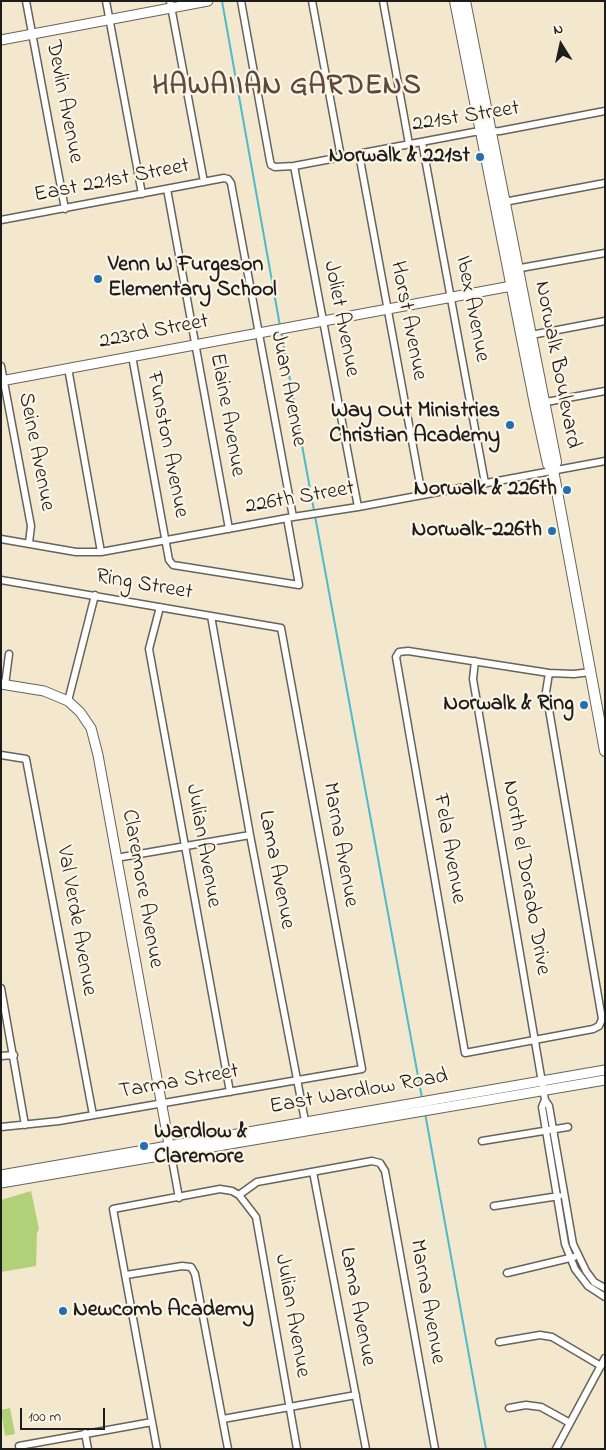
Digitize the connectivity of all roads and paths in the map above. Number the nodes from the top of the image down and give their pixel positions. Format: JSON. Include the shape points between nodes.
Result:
{"nodes":[{"id":1,"x":26,"y":1,"type":"edge"},
{"id":2,"x":106,"y":1,"type":"edge"},
{"id":3,"x":208,"y":1,"type":"edge"},
{"id":4,"x":241,"y":1,"type":"edge"},
{"id":5,"x":312,"y":1,"type":"edge"},
{"id":6,"x":382,"y":1,"type":"edge"},
{"id":7,"x":455,"y":1,"type":"edge"},
{"id":8,"x":465,"y":1,"type":"edge"},
{"id":9,"x":171,"y":5,"type":"edge"},
{"id":10,"x":110,"y":20,"type":"junction"},
{"id":11,"x":32,"y":34,"type":"junction"},
{"id":12,"x":1,"y":40,"type":"edge"},
{"id":13,"x":605,"y":111,"type":"edge"},
{"id":14,"x":485,"y":130,"type":"junction"},
{"id":15,"x":422,"y":142,"type":"junction"},
{"id":16,"x":409,"y":144,"type":"junction"},
{"id":17,"x":359,"y":154,"type":"junction"},
{"id":18,"x":341,"y":157,"type":"junction"},
{"id":19,"x":294,"y":166,"type":"junction"},
{"id":20,"x":228,"y":179,"type":"joint"},
{"id":21,"x":204,"y":182,"type":"junction"},
{"id":22,"x":605,"y":183,"type":"edge"},
{"id":23,"x":168,"y":190,"type":"junction"},
{"id":24,"x":142,"y":194,"type":"junction"},
{"id":25,"x":504,"y":202,"type":"junction"},
{"id":26,"x":65,"y":209,"type":"junction"},
{"id":27,"x":1,"y":220,"type":"edge"},
{"id":28,"x":605,"y":253,"type":"edge"},
{"id":29,"x":513,"y":270,"type":"junction"},
{"id":30,"x":516,"y":285,"type":"junction"},
{"id":31,"x":451,"y":298,"type":"junction"},
{"id":32,"x":387,"y":310,"type":"junction"},
{"id":33,"x":323,"y":321,"type":"junction"},
{"id":34,"x":605,"y":321,"type":"edge"},
{"id":35,"x":258,"y":333,"type":"junction"},
{"id":36,"x":531,"y":335,"type":"junction"},
{"id":37,"x":196,"y":344,"type":"junction"},
{"id":38,"x":132,"y":356,"type":"junction"},
{"id":39,"x":1,"y":366,"type":"edge"},
{"id":40,"x":68,"y":368,"type":"junction"},
{"id":41,"x":2,"y":380,"type":"edge"},
{"id":42,"x":605,"y":391,"type":"edge"},
{"id":43,"x":540,"y":403,"type":"junction"},
{"id":44,"x":605,"y":461,"type":"edge"},
{"id":45,"x":553,"y":470,"type":"junction"},
{"id":46,"x":486,"y":483,"type":"junction"},
{"id":47,"x":422,"y":495,"type":"junction"},
{"id":48,"x":358,"y":507,"type":"junction"},
{"id":49,"x":290,"y":517,"type":"junction"},
{"id":50,"x":229,"y":529,"type":"junction"},
{"id":51,"x":1,"y":539,"type":"edge"},
{"id":52,"x":166,"y":540,"type":"junction"},
{"id":53,"x":29,"y":543,"type":"junction"},
{"id":54,"x":102,"y":552,"type":"junction"},
{"id":55,"x":1,"y":580,"type":"edge"},
{"id":56,"x":94,"y":595,"type":"junction"},
{"id":57,"x":160,"y":607,"type":"junction"},
{"id":58,"x":212,"y":616,"type":"junction"},
{"id":59,"x":282,"y":628,"type":"joint"},
{"id":60,"x":9,"y":654,"type":"dead end"},
{"id":61,"x":474,"y":661,"type":"junction"},
{"id":62,"x":591,"y":672,"type":"junction"},
{"id":63,"x":549,"y":673,"type":"junction"},
{"id":64,"x":3,"y":685,"type":"edge"},
{"id":65,"x":68,"y":701,"type":"junction"},
{"id":66,"x":605,"y":751,"type":"edge"},
{"id":67,"x":1,"y":755,"type":"edge"},
{"id":68,"x":250,"y":835,"type":"junction"},
{"id":69,"x":184,"y":846,"type":"junction"},
{"id":70,"x":116,"y":858,"type":"junction"},
{"id":71,"x":1,"y":988,"type":"edge"},
{"id":72,"x":535,"y":1040,"type":"junction"},
{"id":73,"x":14,"y":1055,"type":"junction"},
{"id":74,"x":1,"y":1056,"type":"edge"},
{"id":75,"x":362,"y":1069,"type":"joint"},
{"id":76,"x":605,"y":1070,"type":"edge"},
{"id":77,"x":296,"y":1080,"type":"junction"},
{"id":78,"x":605,"y":1080,"type":"edge"},
{"id":79,"x":542,"y":1081,"type":"junction"},
{"id":80,"x":544,"y":1090,"type":"junction"},
{"id":81,"x":230,"y":1092,"type":"junction"},
{"id":82,"x":162,"y":1103,"type":"junction"},
{"id":83,"x":93,"y":1115,"type":"junction"},
{"id":84,"x":305,"y":1121,"type":"junction"},
{"id":85,"x":25,"y":1125,"type":"junction"},
{"id":86,"x":1,"y":1127,"type":"edge"},
{"id":87,"x":568,"y":1127,"type":"dead end"},
{"id":88,"x":550,"y":1130,"type":"junction"},
{"id":89,"x":307,"y":1131,"type":"junction"},
{"id":90,"x":482,"y":1141,"type":"dead end"},
{"id":91,"x":170,"y":1150,"type":"junction"},
{"id":92,"x":558,"y":1159,"type":"junction"},
{"id":93,"x":551,"y":1160,"type":"junction"},
{"id":94,"x":313,"y":1172,"type":"junction"},
{"id":95,"x":1,"y":1175,"type":"edge"},
{"id":96,"x":1,"y":1183,"type":"edge"},
{"id":97,"x":239,"y":1195,"type":"junction"},
{"id":98,"x":564,"y":1195,"type":"junction"},
{"id":99,"x":557,"y":1196,"type":"junction"},
{"id":100,"x":179,"y":1198,"type":"junction"},
{"id":101,"x":494,"y":1206,"type":"dead end"},
{"id":102,"x":574,"y":1257,"type":"junction"},
{"id":103,"x":507,"y":1273,"type":"dead end"},
{"id":104,"x":126,"y":1275,"type":"junction"},
{"id":105,"x":602,"y":1286,"type":"edge"},
{"id":106,"x":595,"y":1292,"type":"junction"},
{"id":107,"x":605,"y":1297,"type":"edge"},
{"id":108,"x":499,"y":1342,"type":"dead end"},
{"id":109,"x":605,"y":1358,"type":"edge"},
{"id":110,"x":600,"y":1366,"type":"junction"},
{"id":111,"x":356,"y":1395,"type":"junction"},
{"id":112,"x":289,"y":1408,"type":"junction"},
{"id":113,"x":509,"y":1408,"type":"dead end"},
{"id":114,"x":223,"y":1419,"type":"junction"},
{"id":115,"x":152,"y":1422,"type":"junction"},
{"id":116,"x":570,"y":1423,"type":"junction"},
{"id":117,"x":85,"y":1433,"type":"junction"},
{"id":118,"x":20,"y":1447,"type":"edge"},
{"id":119,"x":88,"y":1449,"type":"edge"},
{"id":120,"x":157,"y":1449,"type":"edge"},
{"id":121,"x":228,"y":1449,"type":"edge"},
{"id":122,"x":296,"y":1449,"type":"edge"},
{"id":123,"x":366,"y":1449,"type":"edge"},
{"id":124,"x":435,"y":1449,"type":"edge"},
{"id":125,"x":556,"y":1449,"type":"edge"}],
"edges":[{"from":1,"to":11,"type":"street","name":"Devlin Avenue"},
{"from":2,"to":10,"type":"street"},
{"from":3,"to":9,"type":"street"},
{"from":4,"to":19,"type":"street","name":"221st Street","via":[[271,165]]},
{"from":5,"to":18,"type":"street"},
{"from":6,"to":16,"type":"street"},
{"from":7,"to":14,"type":"main road","name":"Norwalk Boulevard"},
{"from":8,"to":14,"type":"main road","name":"Norwalk Boulevard"},
{"from":9,"to":10,"type":"street"},
{"from":9,"to":21,"type":"street"},
{"from":10,"to":11,"type":"street"},
{"from":10,"to":24,"type":"street"},
{"from":11,"to":12,"type":"street"},
{"from":11,"to":26,"type":"street","name":"Devlin Avenue"},
{"from":13,"to":14,"type":"street","name":"221st Street","via":[[500,131]]},
{"from":14,"to":15,"type":"street","name":"221st Street"},
{"from":14,"to":25,"type":"main road","name":"Norwalk Boulevard"},
{"from":14,"to":29,"type":"main road","name":"Norwalk Boulevard"},
{"from":15,"to":16,"type":"street","name":"221st Street"},
{"from":15,"to":31,"type":"street","name":"Ibex Avenue"},
{"from":16,"to":17,"type":"street","name":"221st Street"},
{"from":17,"to":18,"type":"street","name":"221st Street"},
{"from":17,"to":32,"type":"street","name":"Horst Avenue"},
{"from":18,"to":19,"type":"street","name":"221st Street"},
{"from":19,"to":33,"type":"street","name":"Joliet Avenue"},
{"from":20,"to":21,"type":"street","name":"East 221st Street"},
{"from":20,"to":35,"type":"street","name":"Juan Avenue"},
{"from":21,"to":23,"type":"street","name":"East 221st Street"},
{"from":22,"to":25,"type":"street"},
{"from":23,"to":24,"type":"street","name":"East 221st Street"},
{"from":23,"to":37,"type":"street","name":"Elaine Avenue"},
{"from":24,"to":26,"type":"street","name":"East 221st Street"},
{"from":25,"to":29,"type":"main road","name":"Norwalk Boulevard"},
{"from":26,"to":27,"type":"street","name":"East 221st Street"},
{"from":28,"to":29,"type":"street"},
{"from":29,"to":30,"type":"main road","name":"Norwalk Boulevard"},
{"from":30,"to":31,"type":"street","name":"223rd Street"},
{"from":30,"to":36,"type":"main road","name":"Norwalk Boulevard"},
{"from":30,"to":43,"type":"main road","name":"Norwalk Boulevard"},
{"from":31,"to":32,"type":"street","name":"223rd Street"},
{"from":31,"to":46,"type":"street","name":"Ibex Avenue"},
{"from":32,"to":33,"type":"street","name":"223rd Street"},
{"from":32,"to":47,"type":"street","name":"Horst Avenue"},
{"from":33,"to":35,"type":"street","name":"223rd Street"},
{"from":33,"to":48,"type":"street","name":"Joliet Avenue"},
{"from":34,"to":36,"type":"street"},
{"from":35,"to":37,"type":"street","name":"223rd Street"},
{"from":35,"to":49,"type":"street","name":"Juan Avenue"},
{"from":36,"to":43,"type":"main road","name":"Norwalk Boulevard"},
{"from":37,"to":38,"type":"street","name":"223rd Street"},
{"from":37,"to":50,"type":"street","name":"Elaine Avenue"},
{"from":38,"to":40,"type":"street","name":"223rd Street"},
{"from":38,"to":52,"type":"street","name":"Funston Avenue"},
{"from":39,"to":41,"type":"street","name":"Seine Avenue"},
{"from":40,"to":41,"type":"street","name":"223rd Street"},
{"from":40,"to":54,"type":"street"},
{"from":41,"to":53,"type":"street","name":"Seine Avenue","via":[[31,526]]},
{"from":42,"to":43,"type":"street"},
{"from":43,"to":45,"type":"main road","name":"Norwalk Boulevard","via":[[556,462]]},
{"from":44,"to":45,"type":"street","name":"226th Street"},
{"from":45,"to":46,"type":"street","name":"226th Street"},
{"from":45,"to":62,"type":"main road","name":"Norwalk Boulevard"},
{"from":46,"to":47,"type":"street","name":"226th Street"},
{"from":47,"to":48,"type":"street","name":"226th Street"},
{"from":48,"to":49,"type":"street","name":"226th Street"},
{"from":49,"to":50,"type":"street","name":"226th Street"},
{"from":49,"to":52,"type":"street","name":"Juan Avenue","via":[[299,585],[173,565],[169,560]]},
{"from":50,"to":52,"type":"street","name":"226th Street"},
{"from":51,"to":53,"type":"street","name":"226th Street"},
{"from":52,"to":54,"type":"street","name":"226th Street"},
{"from":53,"to":54,"type":"street","name":"226th Street","via":[[76,552]]},
{"from":55,"to":56,"type":"street","name":"Ring Street"},
{"from":56,"to":57,"type":"street","name":"Ring Street"},
{"from":56,"to":65,"type":"street"},
{"from":57,"to":58,"type":"street","name":"Ring Street"},
{"from":57,"to":69,"type":"street","name":"Julian Avenue","via":[[149,649]]},
{"from":58,"to":59,"type":"street","name":"Ring Street"},
{"from":58,"to":68,"type":"street","name":"Lama Avenue"},
{"from":59,"to":75,"type":"street","name":"Marna Avenue"},
{"from":60,"to":64,"type":"street"},
{"from":61,"to":63,"type":"street"},
{"from":61,"to":72,"type":"street","name":"North el Dorado Drive","via":[[473,679]]},
{"from":61,"to":72,"type":"street","name":"Fela Avenue","via":[[408,651],[399,652],[396,657],[465,1052]]},
{"from":62,"to":63,"type":"street"},
{"from":62,"to":66,"type":"main road","name":"Norwalk Boulevard"},
{"from":63,"to":72,"type":"street","via":[[546,692],[602,1019],[593,1029]]},
{"from":64,"to":65,"type":"street","via":[[44,692]]},
{"from":65,"to":70,"type":"street","name":"Claremore Avenue","via":[[80,712],[95,739]]},
{"from":67,"to":83,"type":"street","name":"Val Verde Avenue","via":[[26,759]]},
{"from":68,"to":69,"type":"street"},
{"from":68,"to":77,"type":"street","name":"Lama Avenue"},
{"from":69,"to":70,"type":"street"},
{"from":69,"to":81,"type":"street","name":"Julian Avenue"},
{"from":70,"to":82,"type":"street","name":"Claremore Avenue"},
{"from":71,"to":73,"type":"street"},
{"from":72,"to":79,"type":"street","name":"North el Dorado Drive"},
{"from":73,"to":74,"type":"street"},
{"from":73,"to":85,"type":"street"},
{"from":75,"to":77,"type":"street","name":"Tarma Street"},
{"from":76,"to":79,"type":"street","name":"East Wardlow Road"},
{"from":77,"to":81,"type":"street","name":"Tarma Street"},
{"from":77,"to":84,"type":"street","name":"Lama Avenue"},
{"from":78,"to":80,"type":"street","name":"East Wardlow Road"},
{"from":79,"to":80,"type":"street","name":"North el Dorado Drive"},
{"from":79,"to":84,"type":"street","name":"East Wardlow Road"},
{"from":80,"to":88,"type":"street","name":"North el Dorado Drive","via":[[542,1108]]},
{"from":80,"to":89,"type":"street","name":"East Wardlow Road"},
{"from":81,"to":82,"type":"street","name":"Tarma Street"},
{"from":82,"to":83,"type":"street","name":"Tarma Street"},
{"from":82,"to":91,"type":"street","name":"Claremore Avenue"},
{"from":83,"to":85,"type":"street","name":"Tarma Street"},
{"from":84,"to":89,"type":"street","name":"Lama Avenue"},
{"from":84,"to":91,"type":"street","name":"East Wardlow Road"},
{"from":85,"to":86,"type":"street","name":"Tarma Street"},
{"from":87,"to":88,"type":"street"},
{"from":88,"to":90,"type":"street"},
{"from":88,"to":92,"type":"street","name":"North el Dorado Drive"},
{"from":88,"to":93,"type":"street","name":"North el Dorado Drive"},
{"from":89,"to":91,"type":"street","name":"East Wardlow Road"},
{"from":91,"to":95,"type":"street","name":"East Wardlow Road"},
{"from":91,"to":96,"type":"street","name":"East Wardlow Road"},
{"from":91,"to":100,"type":"street","name":"Claremore Avenue"},
{"from":92,"to":93,"type":"street"},
{"from":92,"to":98,"type":"street","name":"North el Dorado Drive"},
{"from":93,"to":99,"type":"street","name":"North el Dorado Drive"},
{"from":94,"to":97,"type":"street","via":[[257,1182]]},
{"from":94,"to":111,"type":"street","name":"Lama Avenue"},
{"from":94,"to":124,"type":"street","name":"Marna Avenue","via":[[372,1161],[385,1171]]},
{"from":97,"to":100,"type":"street","via":[[220,1189]]},
{"from":97,"to":112,"type":"street","name":"Julian Avenue","via":[[256,1217]]},
{"from":98,"to":99,"type":"street"},
{"from":98,"to":102,"type":"street","name":"North el Dorado Drive"},
{"from":99,"to":101,"type":"street"},
{"from":99,"to":102,"type":"street","name":"North el Dorado Drive","via":[[565,1244]]},
{"from":100,"to":104,"type":"street","via":[[113,1209]]},
{"from":102,"to":103,"type":"street"},
{"from":102,"to":105,"type":"street","name":"North el Dorado Drive","via":[[594,1282]]},
{"from":102,"to":106,"type":"street","name":"North el Dorado Drive","via":[[575,1269]]},
{"from":104,"to":114,"type":"street","via":[[182,1266],[191,1267],[196,1274]]},
{"from":104,"to":115,"type":"street"},
{"from":105,"to":106,"type":"street"},
{"from":106,"to":107,"type":"street","name":"North el Dorado Drive"},
{"from":108,"to":110,"type":"street","via":[[540,1335],[552,1337]]},
{"from":109,"to":110,"type":"street"},
{"from":110,"to":116,"type":"street"},
{"from":111,"to":112,"type":"street"},
{"from":111,"to":123,"type":"street","name":"Lama Avenue"},
{"from":112,"to":114,"type":"street"},
{"from":112,"to":122,"type":"street","name":"Julian Avenue"},
{"from":113,"to":116,"type":"street","via":[[541,1407]]},
{"from":114,"to":121,"type":"street"},
{"from":115,"to":117,"type":"street"},
{"from":115,"to":120,"type":"street"},
{"from":116,"to":125,"type":"street"},
{"from":117,"to":118,"type":"street"},
{"from":117,"to":119,"type":"street"}]}
